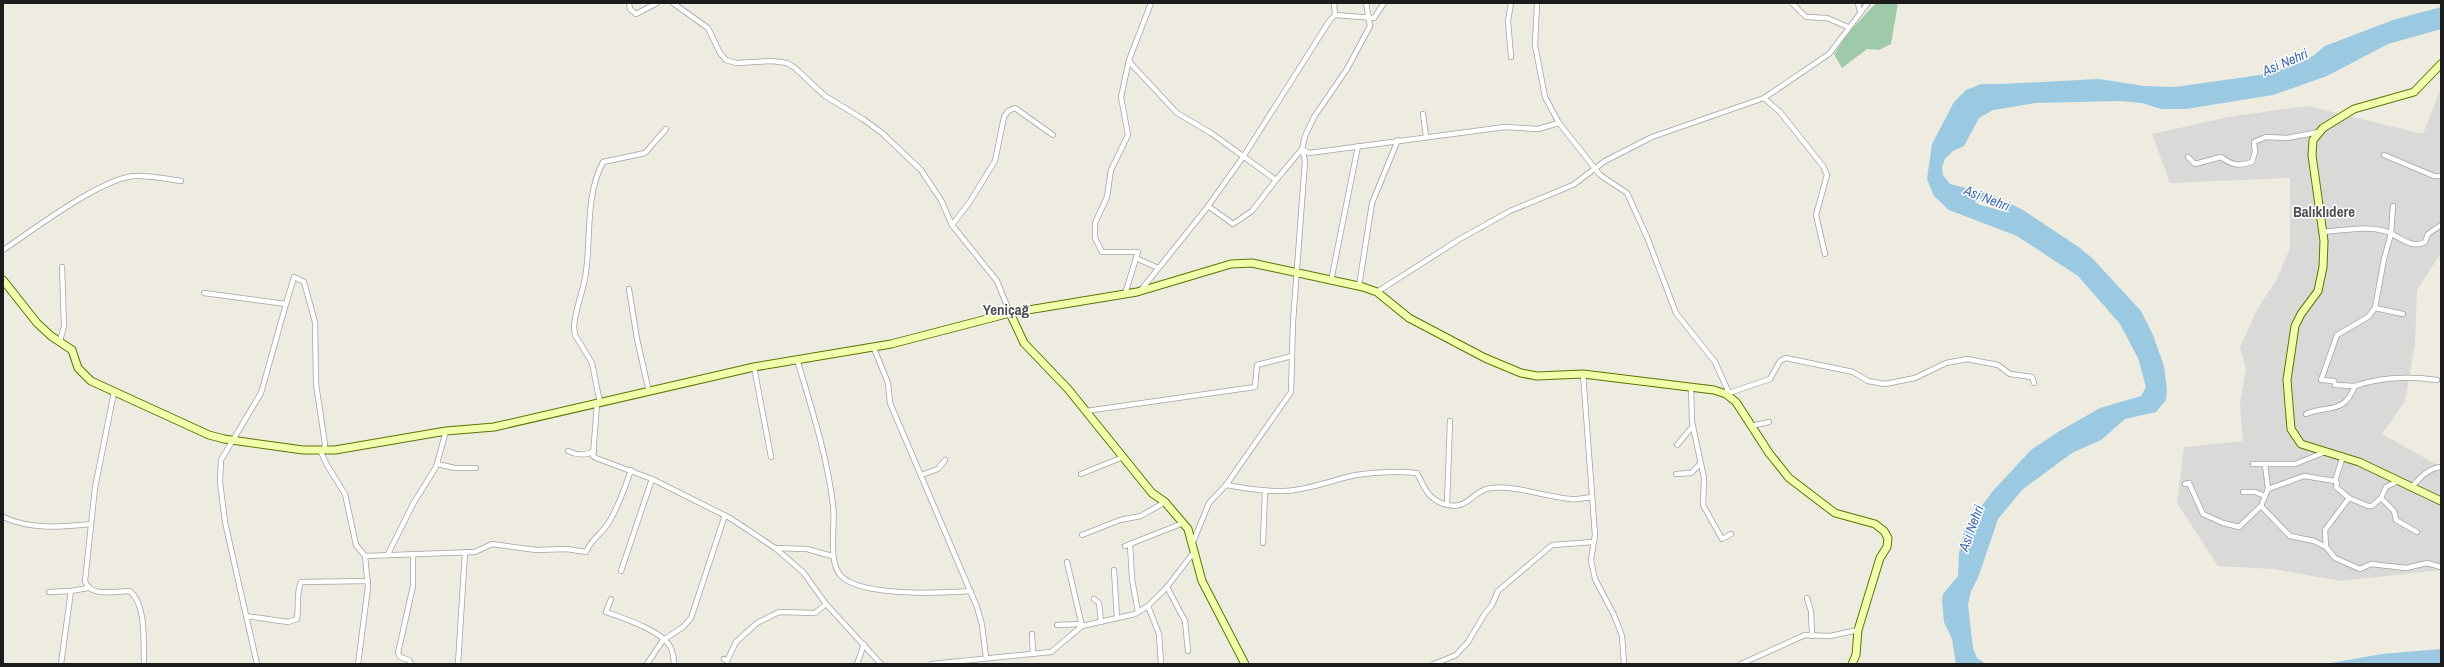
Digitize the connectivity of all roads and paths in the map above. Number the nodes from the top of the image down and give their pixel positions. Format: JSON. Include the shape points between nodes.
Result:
{"nodes":[{"id":1,"x":629,"y":3,"type":"edge"},
{"id":2,"x":657,"y":3,"type":"edge"},
{"id":3,"x":673,"y":3,"type":"edge"},
{"id":4,"x":1151,"y":3,"type":"edge"},
{"id":5,"x":1334,"y":3,"type":"edge"},
{"id":6,"x":1366,"y":3,"type":"edge"},
{"id":7,"x":1384,"y":3,"type":"edge"},
{"id":8,"x":1511,"y":3,"type":"edge"},
{"id":9,"x":1537,"y":3,"type":"edge"},
{"id":10,"x":1792,"y":3,"type":"edge"},
{"id":11,"x":1858,"y":3,"type":"edge"},
{"id":12,"x":1868,"y":3,"type":"edge"},
{"id":13,"x":1860,"y":12,"type":"junction"},
{"id":14,"x":1335,"y":15,"type":"junction"},
{"id":15,"x":1369,"y":18,"type":"junction"},
{"id":16,"x":1848,"y":27,"type":"junction"},
{"id":17,"x":1511,"y":57,"type":"dead end"},
{"id":18,"x":1129,"y":60,"type":"junction"},
{"id":19,"x":2441,"y":64,"type":"edge"},
{"id":20,"x":1764,"y":98,"type":"junction"},
{"id":21,"x":1423,"y":114,"type":"dead end"},
{"id":22,"x":1558,"y":123,"type":"junction"},
{"id":23,"x":666,"y":129,"type":"dead end"},
{"id":24,"x":2319,"y":132,"type":"junction"},
{"id":25,"x":1053,"y":135,"type":"dead end"},
{"id":26,"x":1426,"y":136,"type":"junction"},
{"id":27,"x":1398,"y":140,"type":"junction"},
{"id":28,"x":1358,"y":146,"type":"junction"},
{"id":29,"x":1302,"y":149,"type":"junction"},
{"id":30,"x":1242,"y":156,"type":"junction"},
{"id":31,"x":2188,"y":156,"type":"dead end"},
{"id":32,"x":2384,"y":156,"type":"dead end"},
{"id":33,"x":1595,"y":169,"type":"junction"},
{"id":34,"x":2441,"y":176,"type":"edge"},
{"id":35,"x":1276,"y":180,"type":"junction"},
{"id":36,"x":181,"y":181,"type":"dead end"},
{"id":37,"x":1208,"y":206,"type":"junction"},
{"id":38,"x":2393,"y":206,"type":"dead end"},
{"id":39,"x":2441,"y":224,"type":"edge"},
{"id":40,"x":952,"y":226,"type":"junction"},
{"id":41,"x":2324,"y":232,"type":"junction"},
{"id":42,"x":2391,"y":234,"type":"junction"},
{"id":43,"x":3,"y":250,"type":"edge"},
{"id":44,"x":1825,"y":254,"type":"dead end"},
{"id":45,"x":1136,"y":258,"type":"junction"},
{"id":46,"x":62,"y":267,"type":"dead end"},
{"id":47,"x":1158,"y":268,"type":"junction"},
{"id":48,"x":1297,"y":274,"type":"junction"},
{"id":49,"x":3,"y":280,"type":"edge"},
{"id":50,"x":1331,"y":281,"type":"junction"},
{"id":51,"x":1360,"y":286,"type":"junction"},
{"id":52,"x":629,"y":289,"type":"dead end"},
{"id":53,"x":1141,"y":290,"type":"junction"},
{"id":54,"x":1377,"y":292,"type":"junction"},
{"id":55,"x":204,"y":293,"type":"dead end"},
{"id":56,"x":1125,"y":294,"type":"junction"},
{"id":57,"x":286,"y":304,"type":"junction"},
{"id":58,"x":2375,"y":308,"type":"junction"},
{"id":59,"x":1010,"y":313,"type":"junction"},
{"id":60,"x":2403,"y":314,"type":"dead end"},
{"id":61,"x":60,"y":341,"type":"junction"},
{"id":62,"x":873,"y":346,"type":"junction"},
{"id":63,"x":1292,"y":356,"type":"junction"},
{"id":64,"x":797,"y":359,"type":"junction"},
{"id":65,"x":754,"y":367,"type":"junction"},
{"id":66,"x":1583,"y":374,"type":"junction"},
{"id":67,"x":2437,"y":380,"type":"dead end"},
{"id":68,"x":2034,"y":383,"type":"dead end"},
{"id":69,"x":2355,"y":386,"type":"junction"},
{"id":70,"x":1691,"y":387,"type":"junction"},
{"id":71,"x":114,"y":392,"type":"junction"},
{"id":72,"x":649,"y":392,"type":"junction"},
{"id":73,"x":1727,"y":393,"type":"junction"},
{"id":74,"x":598,"y":404,"type":"junction"},
{"id":75,"x":1086,"y":411,"type":"junction"},
{"id":76,"x":2306,"y":414,"type":"dead end"},
{"id":77,"x":1450,"y":421,"type":"dead end"},
{"id":78,"x":1768,"y":422,"type":"dead end"},
{"id":79,"x":1694,"y":426,"type":"junction"},
{"id":80,"x":1752,"y":426,"type":"junction"},
{"id":81,"x":446,"y":431,"type":"junction"},
{"id":82,"x":232,"y":440,"type":"junction"},
{"id":83,"x":1677,"y":445,"type":"dead end"},
{"id":84,"x":322,"y":450,"type":"junction"},
{"id":85,"x":568,"y":451,"type":"dead end"},
{"id":86,"x":594,"y":451,"type":"junction"},
{"id":87,"x":2325,"y":452,"type":"junction"},
{"id":88,"x":2343,"y":456,"type":"junction"},
{"id":89,"x":771,"y":457,"type":"dead end"},
{"id":90,"x":1123,"y":457,"type":"junction"},
{"id":91,"x":945,"y":460,"type":"dead end"},
{"id":92,"x":437,"y":464,"type":"junction"},
{"id":93,"x":1700,"y":464,"type":"junction"},
{"id":94,"x":2253,"y":464,"type":"dead end"},
{"id":95,"x":2264,"y":464,"type":"junction"},
{"id":96,"x":2441,"y":467,"type":"edge"},
{"id":97,"x":476,"y":468,"type":"dead end"},
{"id":98,"x":631,"y":470,"type":"junction"},
{"id":99,"x":1081,"y":474,"type":"dead end"},
{"id":100,"x":1676,"y":474,"type":"dead end"},
{"id":101,"x":921,"y":475,"type":"junction"},
{"id":102,"x":652,"y":479,"type":"junction"},
{"id":103,"x":2335,"y":481,"type":"junction"},
{"id":104,"x":2398,"y":481,"type":"junction"},
{"id":105,"x":2185,"y":484,"type":"dead end"},
{"id":106,"x":1226,"y":485,"type":"junction"},
{"id":107,"x":2412,"y":486,"type":"junction"},
{"id":108,"x":2268,"y":489,"type":"junction"},
{"id":109,"x":1265,"y":491,"type":"junction"},
{"id":110,"x":2243,"y":492,"type":"dead end"},
{"id":111,"x":2265,"y":496,"type":"junction"},
{"id":112,"x":1592,"y":497,"type":"junction"},
{"id":113,"x":2349,"y":498,"type":"junction"},
{"id":114,"x":2381,"y":498,"type":"junction"},
{"id":115,"x":2441,"y":500,"type":"edge"},
{"id":116,"x":1165,"y":502,"type":"junction"},
{"id":117,"x":1447,"y":504,"type":"junction"},
{"id":118,"x":2260,"y":506,"type":"junction"},
{"id":119,"x":725,"y":515,"type":"junction"},
{"id":120,"x":3,"y":517,"type":"edge"},
{"id":121,"x":1183,"y":523,"type":"junction"},
{"id":122,"x":91,"y":524,"type":"junction"},
{"id":123,"x":2417,"y":532,"type":"dead end"},
{"id":124,"x":1731,"y":534,"type":"dead end"},
{"id":125,"x":1082,"y":535,"type":"dead end"},
{"id":126,"x":1193,"y":542,"type":"junction"},
{"id":127,"x":1594,"y":542,"type":"junction"},
{"id":128,"x":1263,"y":543,"type":"dead end"},
{"id":129,"x":1130,"y":544,"type":"junction"},
{"id":130,"x":1125,"y":546,"type":"dead end"},
{"id":131,"x":2326,"y":547,"type":"junction"},
{"id":132,"x":774,"y":548,"type":"junction"},
{"id":133,"x":465,"y":552,"type":"junction"},
{"id":134,"x":1194,"y":552,"type":"junction"},
{"id":135,"x":388,"y":554,"type":"junction"},
{"id":136,"x":413,"y":555,"type":"junction"},
{"id":137,"x":365,"y":556,"type":"junction"},
{"id":138,"x":832,"y":556,"type":"junction"},
{"id":139,"x":1067,"y":562,"type":"dead end"},
{"id":140,"x":2441,"y":567,"type":"edge"},
{"id":141,"x":1114,"y":570,"type":"dead end"},
{"id":142,"x":621,"y":571,"type":"dead end"},
{"id":143,"x":368,"y":581,"type":"junction"},
{"id":144,"x":1167,"y":587,"type":"junction"},
{"id":145,"x":88,"y":588,"type":"junction"},
{"id":146,"x":71,"y":591,"type":"junction"},
{"id":147,"x":971,"y":591,"type":"junction"},
{"id":148,"x":49,"y":592,"type":"dead end"},
{"id":149,"x":1808,"y":598,"type":"dead end"},
{"id":150,"x":1094,"y":599,"type":"dead end"},
{"id":151,"x":611,"y":600,"type":"dead end"},
{"id":152,"x":826,"y":604,"type":"junction"},
{"id":153,"x":1148,"y":606,"type":"junction"},
{"id":154,"x":1138,"y":612,"type":"junction"},
{"id":155,"x":246,"y":616,"type":"junction"},
{"id":156,"x":1117,"y":618,"type":"junction"},
{"id":157,"x":1101,"y":622,"type":"junction"},
{"id":158,"x":1057,"y":625,"type":"dead end"},
{"id":159,"x":1082,"y":625,"type":"junction"},
{"id":160,"x":1858,"y":630,"type":"junction"},
{"id":161,"x":1032,"y":634,"type":"dead end"},
{"id":162,"x":1812,"y":636,"type":"junction"},
{"id":163,"x":663,"y":640,"type":"junction"},
{"id":164,"x":864,"y":644,"type":"junction"},
{"id":165,"x":1188,"y":651,"type":"dead end"},
{"id":166,"x":1034,"y":654,"type":"junction"},
{"id":167,"x":986,"y":657,"type":"junction"},
{"id":168,"x":724,"y":659,"type":"dead end"},
{"id":169,"x":61,"y":664,"type":"edge"},
{"id":170,"x":144,"y":664,"type":"edge"},
{"id":171,"x":257,"y":664,"type":"edge"},
{"id":172,"x":359,"y":664,"type":"edge"},
{"id":173,"x":411,"y":664,"type":"edge"},
{"id":174,"x":458,"y":664,"type":"edge"},
{"id":175,"x":647,"y":664,"type":"edge"},
{"id":176,"x":674,"y":664,"type":"edge"},
{"id":177,"x":857,"y":664,"type":"edge"},
{"id":178,"x":882,"y":664,"type":"edge"},
{"id":179,"x":932,"y":664,"type":"edge"},
{"id":180,"x":1161,"y":664,"type":"edge"},
{"id":181,"x":1245,"y":664,"type":"edge"},
{"id":182,"x":1434,"y":664,"type":"edge"},
{"id":183,"x":1624,"y":664,"type":"edge"},
{"id":184,"x":1741,"y":664,"type":"edge"},
{"id":185,"x":1852,"y":664,"type":"edge"}],
"edges":[{"from":1,"to":2,"type":"street","via":[[630,9],[636,14]]},
{"from":3,"to":40,"type":"street","via":[[708,28],[726,60],[736,63],[772,60],[787,63],[825,96],[882,133],[921,170],[941,200]]},
{"from":4,"to":18,"type":"street"},
{"from":5,"to":14,"type":"street"},
{"from":6,"to":15,"type":"street"},
{"from":7,"to":15,"type":"street","via":[[1374,18]]},
{"from":8,"to":17,"type":"street","via":[[1508,21]]},
{"from":9,"to":22,"type":"street","via":[[1535,45],[1539,71],[1545,97]]},
{"from":10,"to":16,"type":"street","via":[[1806,17],[1827,18]]},
{"from":11,"to":13,"type":"street"},
{"from":12,"to":13,"type":"street"},
{"from":13,"to":16,"type":"street"},
{"from":14,"to":15,"type":"street"},
{"from":14,"to":30,"type":"street","via":[[1325,26]]},
{"from":15,"to":29,"type":"street","via":[[1370,26],[1347,69],[1314,117]]},
{"from":16,"to":20,"type":"street","via":[[1829,54]]},
{"from":18,"to":30,"type":"street","via":[[1177,113],[1211,133]]},
{"from":18,"to":45,"type":"street","via":[[1121,97],[1128,135],[1111,170],[1107,197],[1095,223],[1095,238],[1102,252],[1138,252]]},
{"from":19,"to":24,"type":"street","via":[[2414,92],[2354,109]]},
{"from":20,"to":33,"type":"street","via":[[1652,137]]},
{"from":20,"to":44,"type":"street","via":[[1780,112],[1823,166],[1827,175],[1816,215]]},
{"from":21,"to":26,"type":"street"},
{"from":22,"to":26,"type":"street","via":[[1538,129],[1505,127]]},
{"from":22,"to":33,"type":"street"},
{"from":23,"to":74,"type":"street","via":[[645,153],[603,162],[598,172],[588,224],[585,277],[574,327],[575,335],[592,363]]},
{"from":24,"to":31,"type":"street","via":[[2287,138],[2266,137],[2254,142],[2252,162],[2239,166],[2221,158],[2195,164]]},
{"from":24,"to":41,"type":"street","via":[[2313,140],[2311,149]]},
{"from":25,"to":40,"type":"street","via":[[1015,108],[1008,111],[1004,117],[995,161],[970,203]]},
{"from":26,"to":27,"type":"street"},
{"from":27,"to":28,"type":"street"},
{"from":27,"to":51,"type":"street","via":[[1372,203]]},
{"from":28,"to":29,"type":"street","via":[[1309,153]]},
{"from":28,"to":50,"type":"street"},
{"from":29,"to":35,"type":"street"},
{"from":29,"to":48,"type":"street","via":[[1305,161]]},
{"from":30,"to":35,"type":"street"},
{"from":30,"to":37,"type":"street"},
{"from":32,"to":34,"type":"street","via":[[2434,176]]},
{"from":33,"to":54,"type":"street","via":[[1573,184],[1510,211]]},
{"from":33,"to":73,"type":"street","via":[[1627,193],[1647,237],[1676,314],[1715,362]]},
{"from":35,"to":37,"type":"street","via":[[1252,211],[1233,224]]},
{"from":36,"to":43,"type":"street","via":[[135,176],[120,180],[83,197]]},
{"from":37,"to":47,"type":"street"},
{"from":38,"to":42,"type":"street"},
{"from":39,"to":42,"type":"street","via":[[2428,234],[2422,244],[2408,243]]},
{"from":40,"to":59,"type":"street","via":[[997,281]]},
{"from":41,"to":42,"type":"street","via":[[2362,228]]},
{"from":41,"to":87,"type":"street","via":[[2323,267],[2318,291],[2300,314],[2295,326],[2288,380],[2291,429],[2301,444]]},
{"from":42,"to":58,"type":"street"},
{"from":45,"to":47,"type":"street"},
{"from":45,"to":56,"type":"street"},
{"from":46,"to":61,"type":"street","via":[[64,326]]},
{"from":47,"to":53,"type":"street"},
{"from":48,"to":50,"type":"street"},
{"from":48,"to":53,"type":"street","via":[[1252,263],[1231,264]]},
{"from":48,"to":63,"type":"street"},
{"from":49,"to":61,"type":"street","via":[[37,323]]},
{"from":50,"to":51,"type":"street"},
{"from":51,"to":54,"type":"street"},
{"from":52,"to":72,"type":"street"},
{"from":53,"to":56,"type":"street"},
{"from":54,"to":66,"type":"street","via":[[1409,318],[1485,358],[1521,373],[1537,376]]},
{"from":55,"to":57,"type":"street"},
{"from":56,"to":59,"type":"street"},
{"from":57,"to":82,"type":"street","via":[[261,393]]},
{"from":57,"to":84,"type":"street","via":[[294,277],[304,282],[315,322],[316,384],[325,444]]},
{"from":58,"to":60,"type":"street"},
{"from":58,"to":69,"type":"street","via":[[2368,317],[2336,335],[2321,380],[2334,381],[2335,385]]},
{"from":59,"to":62,"type":"street","via":[[891,344]]},
{"from":59,"to":75,"type":"street","via":[[1024,343],[1068,388]]},
{"from":61,"to":71,"type":"street","via":[[72,350],[82,375]]},
{"from":62,"to":64,"type":"street"},
{"from":62,"to":101,"type":"street","via":[[888,382],[890,403]]},
{"from":63,"to":75,"type":"street","via":[[1257,365],[1255,387]]},
{"from":63,"to":106,"type":"street","via":[[1291,392]]},
{"from":64,"to":65,"type":"street"},
{"from":64,"to":138,"type":"street","via":[[828,467],[833,507]]},
{"from":65,"to":72,"type":"street"},
{"from":65,"to":89,"type":"street"},
{"from":66,"to":70,"type":"street"},
{"from":66,"to":112,"type":"street"},
{"from":67,"to":69,"type":"street","via":[[2383,379]]},
{"from":68,"to":73,"type":"street","via":[[2032,377],[2010,374],[1998,365],[1967,359],[1946,363],[1915,378],[1885,384],[1868,380],[1853,372],[1786,358],[1780,361],[1770,379]]},
{"from":69,"to":76,"type":"street","via":[[2352,395],[2335,409]]},
{"from":70,"to":73,"type":"street"},
{"from":70,"to":79,"type":"street"},
{"from":71,"to":82,"type":"street","via":[[209,435]]},
{"from":71,"to":122,"type":"street","via":[[95,488]]},
{"from":72,"to":74,"type":"street"},
{"from":73,"to":80,"type":"street"},
{"from":74,"to":81,"type":"street","via":[[494,426]]},
{"from":74,"to":86,"type":"street"},
{"from":75,"to":90,"type":"street"},
{"from":77,"to":117,"type":"street"},
{"from":78,"to":80,"type":"street"},
{"from":79,"to":83,"type":"street"},
{"from":79,"to":93,"type":"street"},
{"from":80,"to":160,"type":"street","via":[[1789,478],[1835,513],[1876,524],[1888,538]]},
{"from":81,"to":84,"type":"street"},
{"from":81,"to":92,"type":"street"},
{"from":82,"to":84,"type":"street"},
{"from":82,"to":155,"type":"street","via":[[221,460],[220,482],[225,522]]},
{"from":84,"to":137,"type":"street","via":[[326,466],[346,494],[356,545]]},
{"from":85,"to":86,"type":"street","via":[[575,455]]},
{"from":86,"to":98,"type":"street","via":[[593,456],[596,458]]},
{"from":87,"to":88,"type":"street"},
{"from":87,"to":95,"type":"street","via":[[2295,464]]},
{"from":88,"to":103,"type":"street"},
{"from":88,"to":104,"type":"street"},
{"from":90,"to":99,"type":"street"},
{"from":90,"to":116,"type":"street","via":[[1152,493]]},
{"from":91,"to":101,"type":"street","via":[[938,469]]},
{"from":92,"to":97,"type":"street","via":[[455,468]]},
{"from":92,"to":135,"type":"street"},
{"from":93,"to":100,"type":"street","via":[[1691,473]]},
{"from":93,"to":124,"type":"street","via":[[1704,478],[1703,504],[1722,538]]},
{"from":94,"to":95,"type":"street"},
{"from":95,"to":108,"type":"street"},
{"from":96,"to":107,"type":"street","via":[[2419,478]]},
{"from":98,"to":102,"type":"street"},
{"from":98,"to":133,"type":"street","via":[[616,510],[608,524],[591,540],[586,552],[567,549],[536,550],[492,544],[483,549]]},
{"from":101,"to":147,"type":"street"},
{"from":102,"to":119,"type":"street"},
{"from":102,"to":142,"type":"street"},
{"from":103,"to":108,"type":"street","via":[[2304,476]]},
{"from":103,"to":113,"type":"street","via":[[2336,487]]},
{"from":104,"to":107,"type":"street"},
{"from":104,"to":114,"type":"street","via":[[2386,487]]},
{"from":105,"to":118,"type":"street","via":[[2189,483],[2203,514],[2231,525],[2239,527]]},
{"from":106,"to":109,"type":"street"},
{"from":106,"to":126,"type":"street","via":[[1209,503]]},
{"from":107,"to":115,"type":"street"},
{"from":108,"to":111,"type":"street"},
{"from":109,"to":117,"type":"street","via":[[1284,491],[1318,486],[1355,476],[1403,472],[1417,473],[1426,493]]},
{"from":109,"to":128,"type":"street"},
{"from":110,"to":111,"type":"street"},
{"from":111,"to":118,"type":"street"},
{"from":112,"to":117,"type":"street","via":[[1571,499],[1489,488],[1464,504]]},
{"from":112,"to":127,"type":"street"},
{"from":113,"to":114,"type":"street","via":[[2372,506]]},
{"from":113,"to":131,"type":"street","via":[[2325,530]]},
{"from":114,"to":123,"type":"street","via":[[2394,511],[2396,520]]},
{"from":116,"to":121,"type":"street"},
{"from":116,"to":125,"type":"street","via":[[1141,516],[1120,520]]},
{"from":118,"to":131,"type":"street","via":[[2290,536],[2314,541]]},
{"from":119,"to":132,"type":"street"},
{"from":119,"to":163,"type":"street","via":[[691,618],[683,627]]},
{"from":120,"to":122,"type":"street","via":[[29,526],[48,528]]},
{"from":121,"to":126,"type":"street"},
{"from":121,"to":129,"type":"street"},
{"from":122,"to":145,"type":"street","via":[[85,581]]},
{"from":126,"to":134,"type":"street"},
{"from":127,"to":182,"type":"street","via":[[1552,545],[1498,591],[1468,642],[1456,655]]},
{"from":127,"to":183,"type":"street","via":[[1591,560],[1595,579],[1622,636]]},
{"from":129,"to":130,"type":"street"},
{"from":129,"to":154,"type":"street","via":[[1132,579]]},
{"from":131,"to":140,"type":"street","via":[[2335,558],[2360,569],[2371,564],[2406,568],[2427,563]]},
{"from":132,"to":138,"type":"street","via":[[807,549]]},
{"from":132,"to":152,"type":"street","via":[[803,572]]},
{"from":133,"to":136,"type":"street"},
{"from":133,"to":174,"type":"street"},
{"from":134,"to":144,"type":"street"},
{"from":134,"to":181,"type":"street","via":[[1202,581]]},
{"from":135,"to":136,"type":"street"},
{"from":135,"to":137,"type":"street"},
{"from":136,"to":173,"type":"street","via":[[412,586],[398,653]]},
{"from":137,"to":143,"type":"street"},
{"from":138,"to":147,"type":"street","via":[[841,576],[866,588],[926,594]]},
{"from":139,"to":159,"type":"street"},
{"from":141,"to":156,"type":"street"},
{"from":143,"to":155,"type":"street","via":[[301,582],[298,590],[297,619],[288,622]]},
{"from":143,"to":172,"type":"street"},
{"from":144,"to":153,"type":"street"},
{"from":144,"to":165,"type":"street","via":[[1185,621]]},
{"from":145,"to":146,"type":"street"},
{"from":145,"to":170,"type":"street","via":[[93,592],[130,591],[137,597],[143,628]]},
{"from":146,"to":148,"type":"street"},
{"from":146,"to":169,"type":"street"},
{"from":147,"to":167,"type":"street","via":[[982,625]]},
{"from":149,"to":162,"type":"street"},
{"from":150,"to":157,"type":"street","via":[[1099,603]]},
{"from":151,"to":163,"type":"street","via":[[606,612],[641,624]]},
{"from":152,"to":164,"type":"street"},
{"from":152,"to":168,"type":"street","via":[[815,613],[779,612],[757,623],[736,642],[730,658]]},
{"from":153,"to":154,"type":"street"},
{"from":153,"to":180,"type":"street","via":[[1159,634]]},
{"from":154,"to":156,"type":"street"},
{"from":155,"to":171,"type":"street"},
{"from":156,"to":157,"type":"street"},
{"from":157,"to":159,"type":"street"},
{"from":158,"to":159,"type":"street"},
{"from":159,"to":166,"type":"street","via":[[1051,652]]},
{"from":160,"to":162,"type":"street","via":[[1830,636]]},
{"from":160,"to":185,"type":"street","via":[[1856,655]]},
{"from":161,"to":166,"type":"street"},
{"from":162,"to":184,"type":"street","via":[[1805,635]]},
{"from":163,"to":175,"type":"street"},
{"from":163,"to":176,"type":"street","via":[[671,648]]},
{"from":164,"to":177,"type":"street"},
{"from":164,"to":178,"type":"street"},
{"from":166,"to":167,"type":"street"},
{"from":167,"to":179,"type":"street"}]}
